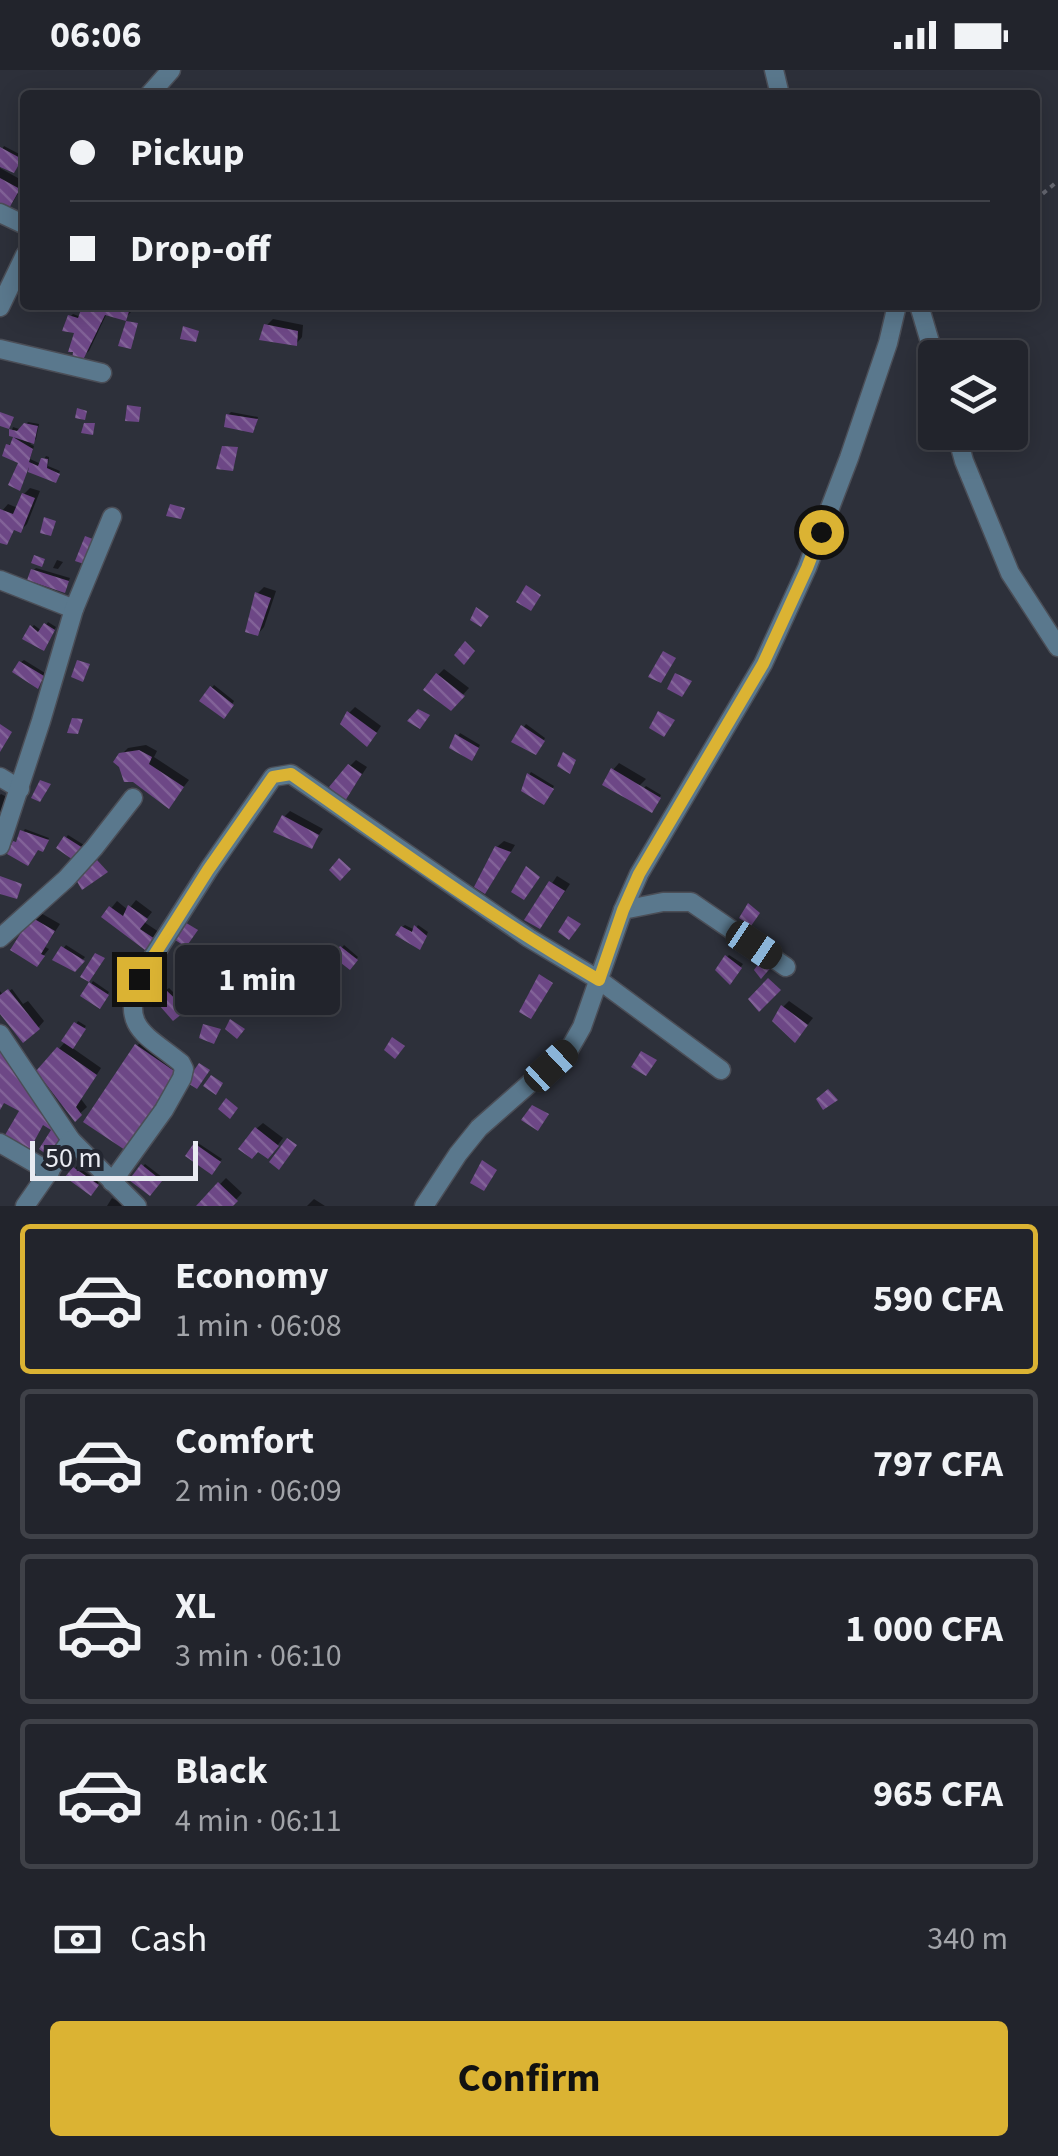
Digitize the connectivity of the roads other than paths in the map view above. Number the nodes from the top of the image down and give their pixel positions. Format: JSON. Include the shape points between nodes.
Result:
{"nodes":[{"id":1,"x":171,"y":70,"type":"edge"},
{"id":2,"x":153,"y":90,"type":"edge"},
{"id":3,"x":20,"y":265,"type":"edge"},
{"id":4,"x":0,"y":307,"type":"edge"},
{"id":5,"x":897,"y":310,"type":"edge"},
{"id":6,"x":920,"y":310,"type":"edge"},
{"id":7,"x":929,"y":340,"type":"edge"},
{"id":8,"x":0,"y":349,"type":"edge"},
{"id":9,"x":102,"y":373,"type":"dead end"},
{"id":10,"x":961,"y":450,"type":"edge"},
{"id":11,"x":112,"y":517,"type":"dead end"},
{"id":12,"x":0,"y":580,"type":"edge"},
{"id":13,"x":74,"y":609,"type":"junction"},
{"id":14,"x":1058,"y":646,"type":"edge"},
{"id":15,"x":0,"y":777,"type":"edge"},
{"id":16,"x":20,"y":790,"type":"junction"},
{"id":17,"x":133,"y":798,"type":"dead end"},
{"id":18,"x":0,"y":846,"type":"edge"},
{"id":19,"x":623,"y":910,"type":"junction"},
{"id":20,"x":0,"y":938,"type":"edge"},
{"id":21,"x":786,"y":967,"type":"dead end"},
{"id":22,"x":599,"y":980,"type":"junction"},
{"id":23,"x":0,"y":1034,"type":"edge"},
{"id":24,"x":720,"y":1070,"type":"dead end"},
{"id":25,"x":71,"y":1140,"type":"junction"},
{"id":26,"x":0,"y":1143,"type":"edge"},
{"id":27,"x":50,"y":1172,"type":"junction"},
{"id":28,"x":112,"y":1182,"type":"junction"},
{"id":29,"x":26,"y":1206,"type":"edge"},
{"id":30,"x":136,"y":1206,"type":"edge"},
{"id":31,"x":424,"y":1206,"type":"edge"}],
"edges":[{"from":1,"to":2,"type":"street"},
{"from":3,"to":4,"type":"street"},
{"from":5,"to":19,"type":"street","via":[[807,568],[763,664]]},
{"from":6,"to":7,"type":"street"},
{"from":8,"to":9,"type":"street"},
{"from":10,"to":14,"type":"street","via":[[1010,573]]},
{"from":11,"to":13,"type":"street"},
{"from":12,"to":13,"type":"street"},
{"from":13,"to":16,"type":"street"},
{"from":15,"to":16,"type":"street"},
{"from":16,"to":18,"type":"street"},
{"from":17,"to":20,"type":"street","via":[[66,878]]},
{"from":19,"to":21,"type":"street","via":[[691,902]]},
{"from":19,"to":22,"type":"street"},
{"from":22,"to":24,"type":"street"},
{"from":22,"to":28,"type":"street","via":[[291,774],[273,777],[139,979],[133,1020],[182,1063],[182,1078]]},
{"from":22,"to":31,"type":"street","via":[[570,1048],[478,1128]]},
{"from":23,"to":25,"type":"street"},
{"from":25,"to":27,"type":"street"},
{"from":25,"to":28,"type":"street"},
{"from":26,"to":27,"type":"street"},
{"from":27,"to":29,"type":"street"},
{"from":28,"to":30,"type":"street"}]}
